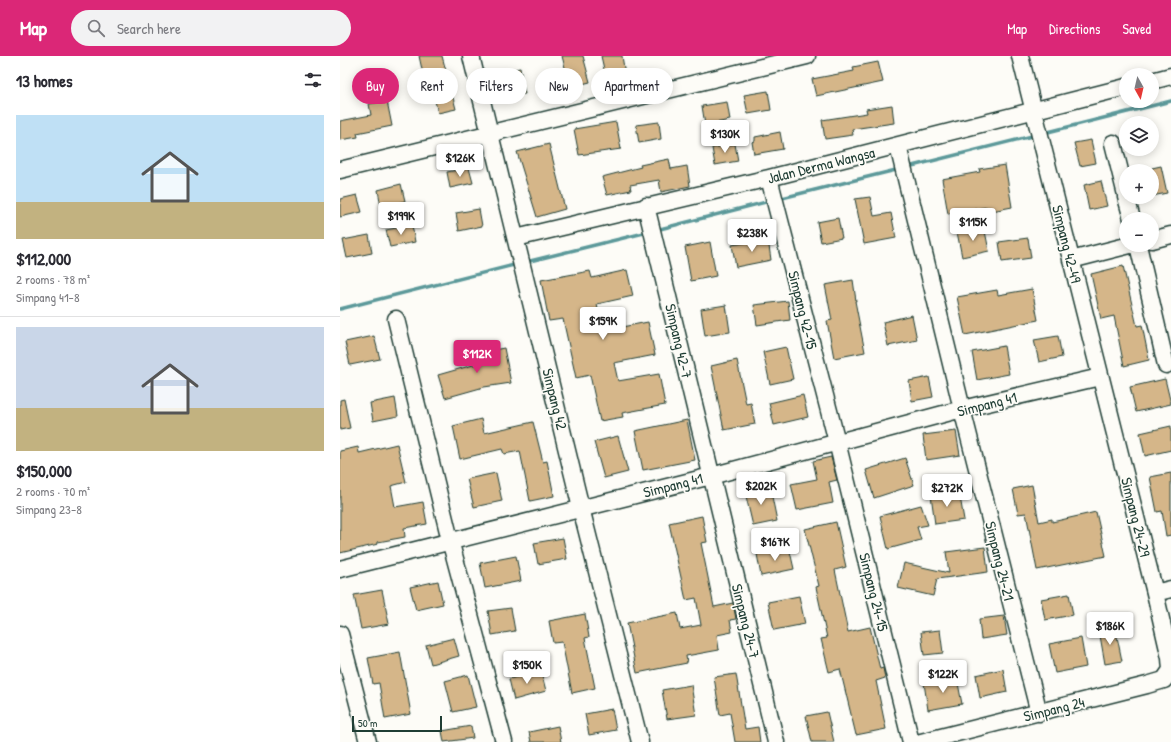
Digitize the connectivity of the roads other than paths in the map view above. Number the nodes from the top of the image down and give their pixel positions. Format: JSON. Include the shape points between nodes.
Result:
{"nodes":[{"id":1,"x":471,"y":56,"type":"edge"},
{"id":2,"x":807,"y":56,"type":"edge"},
{"id":3,"x":1020,"y":56,"type":"edge"},
{"id":4,"x":1171,"y":76,"type":"edge"},
{"id":5,"x":1159,"y":79,"type":"edge"},
{"id":6,"x":1119,"y":89,"type":"edge"},
{"id":7,"x":1035,"y":116,"type":"junction"},
{"id":8,"x":490,"y":134,"type":"junction"},
{"id":9,"x":1114,"y":143,"type":"dead end"},
{"id":10,"x":900,"y":152,"type":"junction"},
{"id":11,"x":1119,"y":165,"type":"edge"},
{"id":12,"x":340,"y":170,"type":"edge"},
{"id":13,"x":771,"y":186,"type":"junction"},
{"id":14,"x":646,"y":206,"type":"junction"},
{"id":15,"x":1171,"y":235,"type":"edge"},
{"id":16,"x":516,"y":238,"type":"junction"},
{"id":17,"x":1159,"y":238,"type":"edge"},
{"id":18,"x":1119,"y":248,"type":"edge"},
{"id":19,"x":1140,"y":252,"type":"edge"},
{"id":20,"x":1070,"y":260,"type":"junction"},
{"id":21,"x":396,"y":318,"type":"dead end"},
{"id":22,"x":1166,"y":365,"type":"dead end"},
{"id":23,"x":1100,"y":377,"type":"junction"},
{"id":24,"x":962,"y":409,"type":"junction"},
{"id":25,"x":837,"y":442,"type":"junction"},
{"id":26,"x":711,"y":476,"type":"junction"},
{"id":27,"x":581,"y":508,"type":"junction"},
{"id":28,"x":450,"y":540,"type":"junction"},
{"id":29,"x":340,"y":569,"type":"edge"},
{"id":30,"x":1171,"y":589,"type":"edge"},
{"id":31,"x":1155,"y":593,"type":"junction"},
{"id":32,"x":340,"y":634,"type":"edge"},
{"id":33,"x":1170,"y":658,"type":"joint"},
{"id":34,"x":1039,"y":713,"type":"junction"},
{"id":35,"x":368,"y":742,"type":"edge"},
{"id":36,"x":504,"y":742,"type":"edge"},
{"id":37,"x":640,"y":742,"type":"edge"},
{"id":38,"x":776,"y":742,"type":"edge"},
{"id":39,"x":911,"y":742,"type":"edge"},
{"id":40,"x":921,"y":742,"type":"edge"}],
"edges":[{"from":1,"to":8,"type":"street","name":"Simpang 42"},
{"from":2,"to":8,"type":"street"},
{"from":3,"to":7,"type":"street","name":"Simpang 42-49"},
{"from":4,"to":5,"type":"street"},
{"from":6,"to":7,"type":"street","name":"Jalan Derma Wangsa"},
{"from":7,"to":10,"type":"street","name":"Jalan Derma Wangsa"},
{"from":7,"to":20,"type":"street","name":"Simpang 42-49"},
{"from":8,"to":12,"type":"street"},
{"from":8,"to":16,"type":"street","name":"Simpang 42"},
{"from":9,"to":11,"type":"street"},
{"from":10,"to":13,"type":"street","name":"Jalan Derma Wangsa"},
{"from":10,"to":24,"type":"street","name":"Simpang 24-21"},
{"from":13,"to":14,"type":"street","name":"Jalan Derma Wangsa"},
{"from":13,"to":25,"type":"street","name":"Simpang 42-15"},
{"from":14,"to":16,"type":"street","name":"Jalan Derma Wangsa"},
{"from":14,"to":26,"type":"street","name":"Simpang 42-7"},
{"from":15,"to":17,"type":"street"},
{"from":16,"to":27,"type":"street","name":"Simpang 42"},
{"from":18,"to":20,"type":"street"},
{"from":19,"to":22,"type":"street"},
{"from":20,"to":23,"type":"street","name":"Simpang 42-49"},
{"from":21,"to":28,"type":"street"},
{"from":23,"to":24,"type":"street","name":"Simpang 41"},
{"from":23,"to":31,"type":"street","name":"Simpang 24-29"},
{"from":24,"to":25,"type":"street","name":"Simpang 41"},
{"from":24,"to":34,"type":"street","name":"Simpang 24-21"},
{"from":25,"to":26,"type":"street","name":"Simpang 41"},
{"from":25,"to":39,"type":"street","name":"Simpang 24-15"},
{"from":26,"to":27,"type":"street","name":"Simpang 41"},
{"from":26,"to":38,"type":"street","name":"Simpang 24-7"},
{"from":27,"to":28,"type":"street","name":"Simpang 41"},
{"from":27,"to":37,"type":"street","name":"Simpang 42"},
{"from":28,"to":29,"type":"street","name":"Simpang 41"},
{"from":28,"to":36,"type":"street"},
{"from":30,"to":31,"type":"street"},
{"from":31,"to":33,"type":"street","name":"Simpang 24-29"},
{"from":32,"to":35,"type":"street"},
{"from":33,"to":34,"type":"street","name":"Simpang 24","via":[[1171,670],[1164,680]]},
{"from":34,"to":40,"type":"street","name":"Simpang 24"}]}
